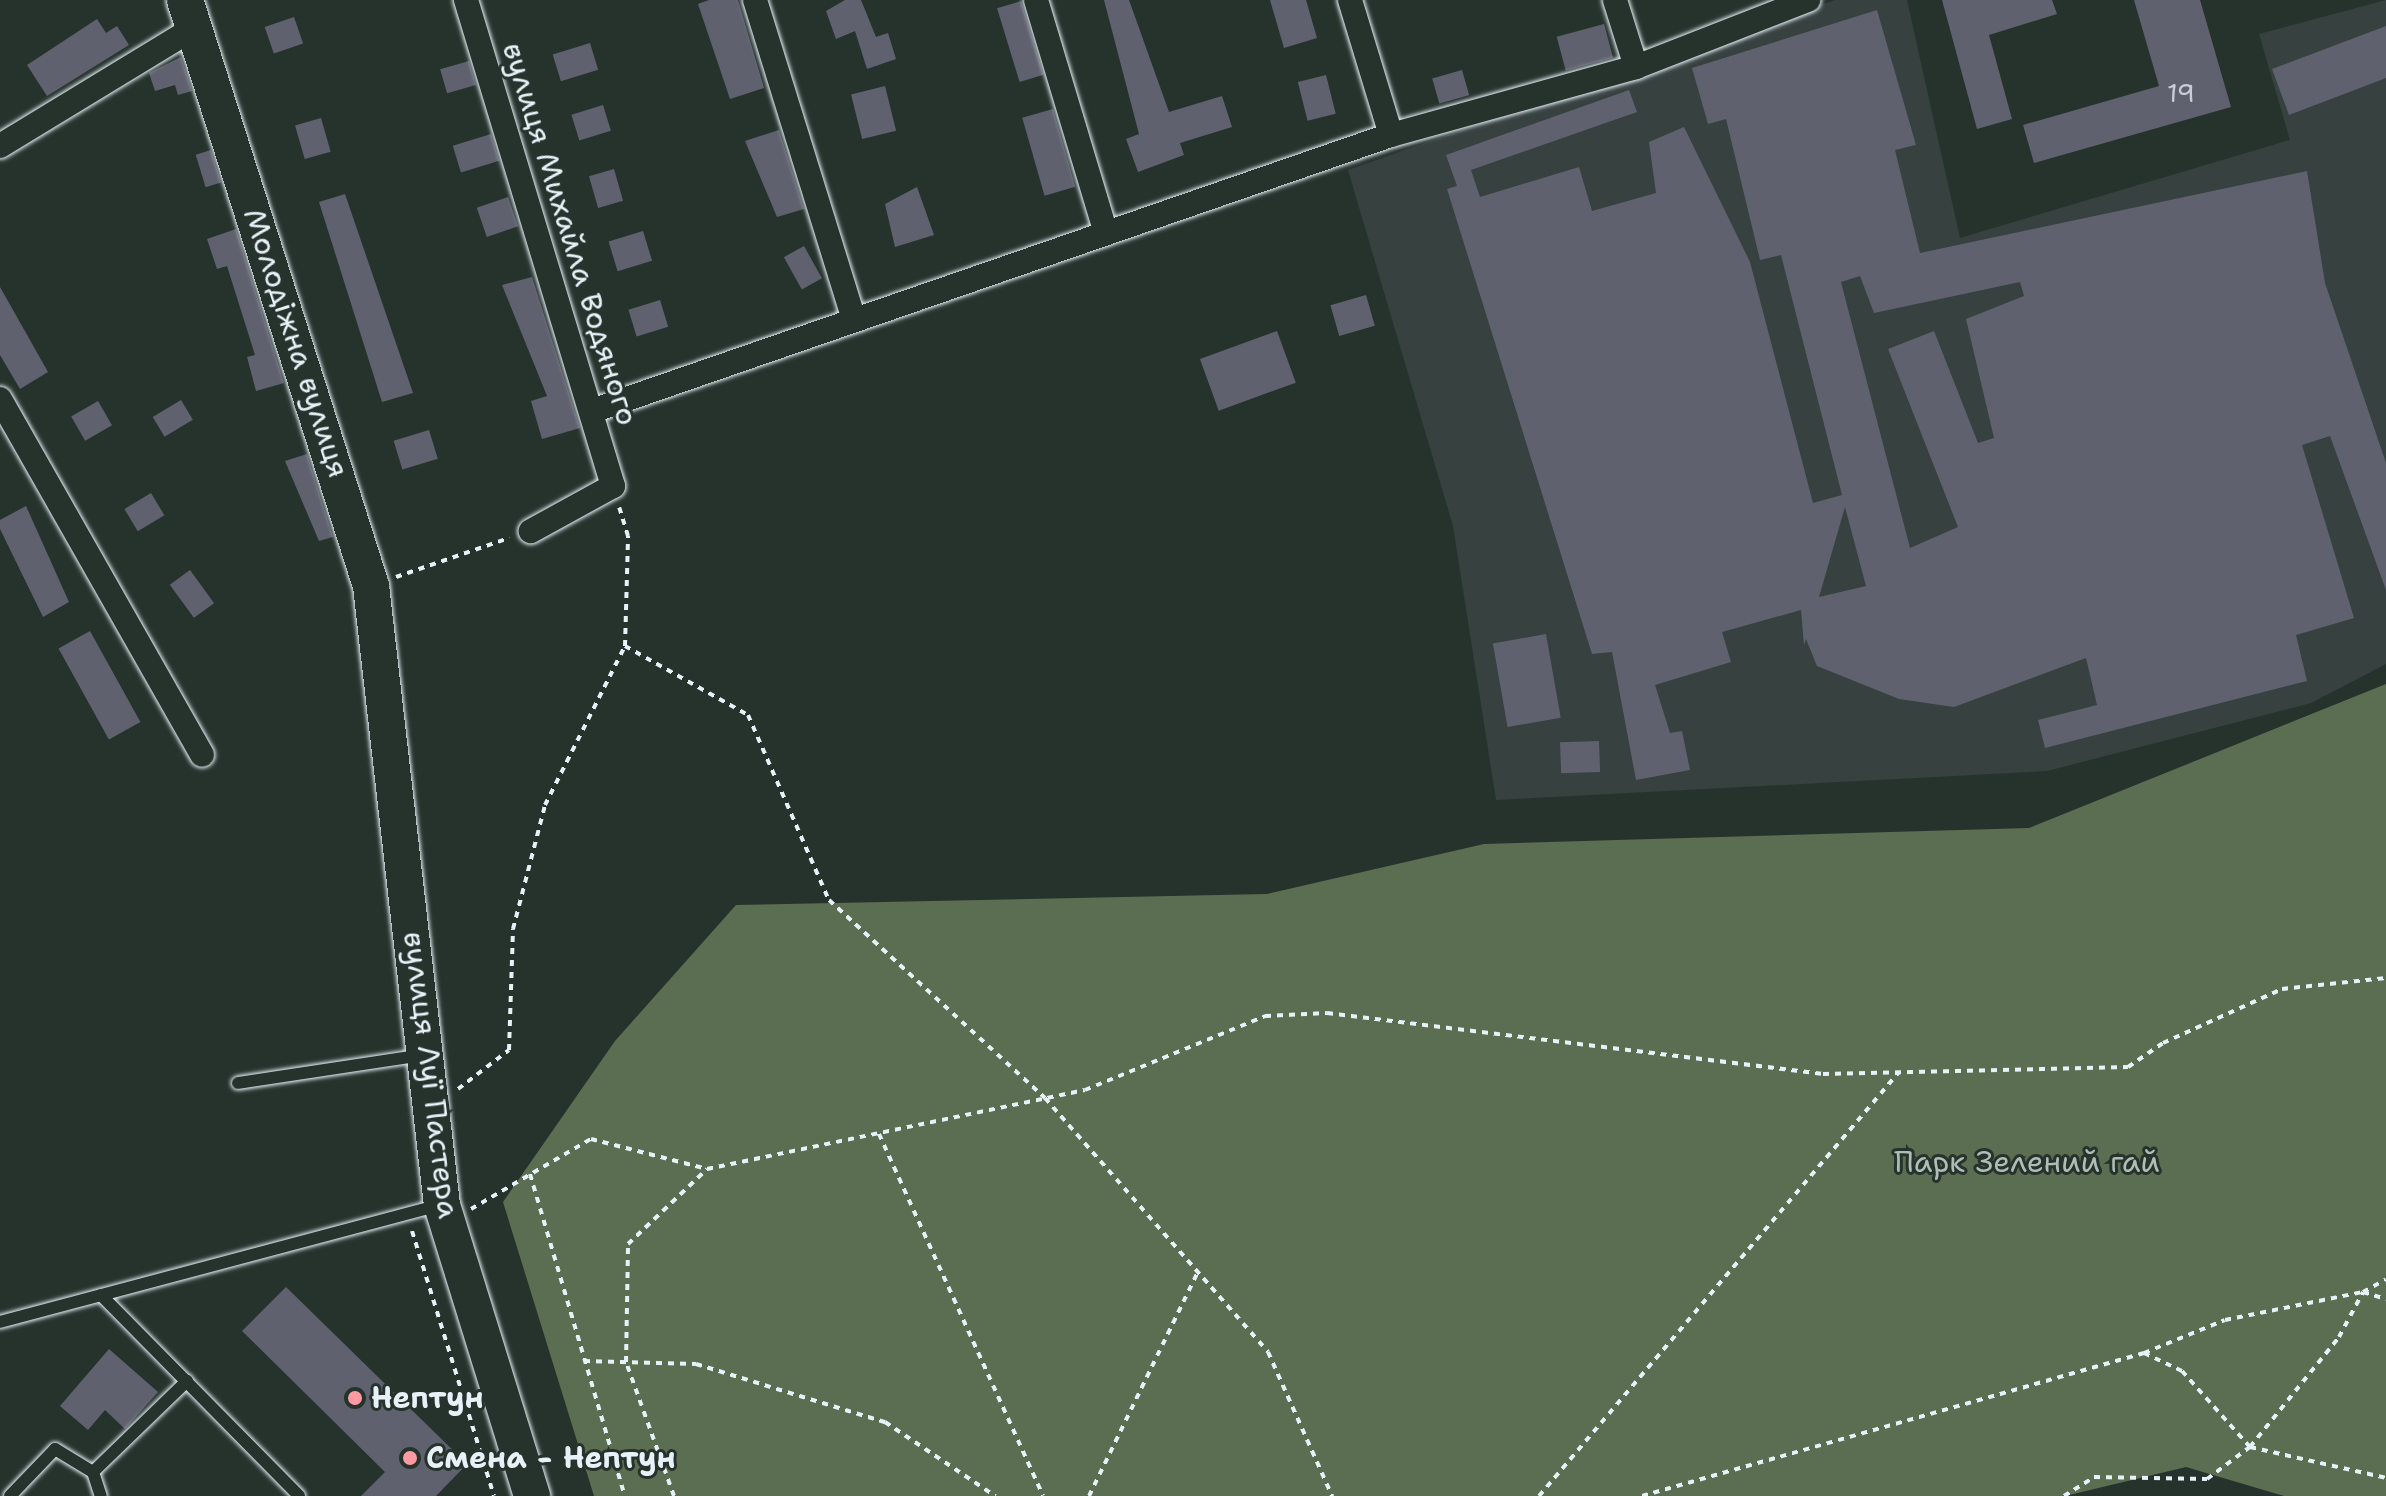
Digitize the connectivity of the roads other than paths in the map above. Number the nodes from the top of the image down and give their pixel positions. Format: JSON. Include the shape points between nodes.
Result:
{"nodes":[{"id":1,"x":466,"y":0,"type":"edge"},
{"id":2,"x":755,"y":0,"type":"edge"},
{"id":3,"x":1036,"y":0,"type":"edge"},
{"id":4,"x":1350,"y":0,"type":"edge"},
{"id":5,"x":1615,"y":0,"type":"edge"},
{"id":6,"x":1808,"y":0,"type":"edge"},
{"id":7,"x":189,"y":14,"type":"edge"},
{"id":8,"x":1636,"y":67,"type":"junction"},
{"id":9,"x":1391,"y":135,"type":"junction"},
{"id":10,"x":0,"y":146,"type":"edge"},
{"id":11,"x":1106,"y":233,"type":"junction"},
{"id":12,"x":853,"y":317,"type":"junction"},
{"id":13,"x":0,"y":399,"type":"edge"},
{"id":14,"x":592,"y":411,"type":"junction"},
{"id":15,"x":531,"y":531,"type":"road end"},
{"id":16,"x":386,"y":692,"type":"joint"},
{"id":17,"x":202,"y":755,"type":"dead end"},
{"id":18,"x":426,"y":1055,"type":"junction"},
{"id":19,"x":238,"y":1083,"type":"dead end"},
{"id":20,"x":445,"y":1213,"type":"junction"},
{"id":21,"x":101,"y":1295,"type":"junction"},
{"id":22,"x":0,"y":1322,"type":"edge"},
{"id":23,"x":187,"y":1381,"type":"junction"},
{"id":24,"x":93,"y":1472,"type":"junction"},
{"id":25,"x":10,"y":1496,"type":"edge"},
{"id":26,"x":101,"y":1496,"type":"edge"},
{"id":27,"x":299,"y":1496,"type":"edge"},
{"id":28,"x":532,"y":1496,"type":"edge"}],
"edges":[{"from":1,"to":14,"type":"street","name":"вулиця Михайла Водяного"},
{"from":2,"to":12,"type":"street"},
{"from":3,"to":11,"type":"street"},
{"from":4,"to":9,"type":"street"},
{"from":5,"to":8,"type":"street"},
{"from":6,"to":8,"type":"street"},
{"from":7,"to":10,"type":"street"},
{"from":7,"to":16,"type":"street","name":"Молодіжна вулиця","via":[[371,586]]},
{"from":8,"to":9,"type":"street"},
{"from":9,"to":11,"type":"street"},
{"from":11,"to":12,"type":"street"},
{"from":12,"to":14,"type":"street"},
{"from":13,"to":17,"type":"street"},
{"from":14,"to":15,"type":"street","name":"вулиця Михайла Водяного","via":[[613,486]]},
{"from":16,"to":18,"type":"street","name":"вулиця Луї Пастера"},
{"from":18,"to":19,"type":"lane"},
{"from":18,"to":20,"type":"street","name":"вулиця Луї Пастера"},
{"from":20,"to":21,"type":"lane","via":[[407,1214]]},
{"from":20,"to":28,"type":"street","name":"вулиця Луї Пастера"},
{"from":21,"to":22,"type":"lane"},
{"from":21,"to":23,"type":"lane"},
{"from":23,"to":24,"type":"lane"},
{"from":23,"to":27,"type":"lane"},
{"from":24,"to":25,"type":"lane","via":[[55,1449]]},
{"from":24,"to":26,"type":"lane"}]}
